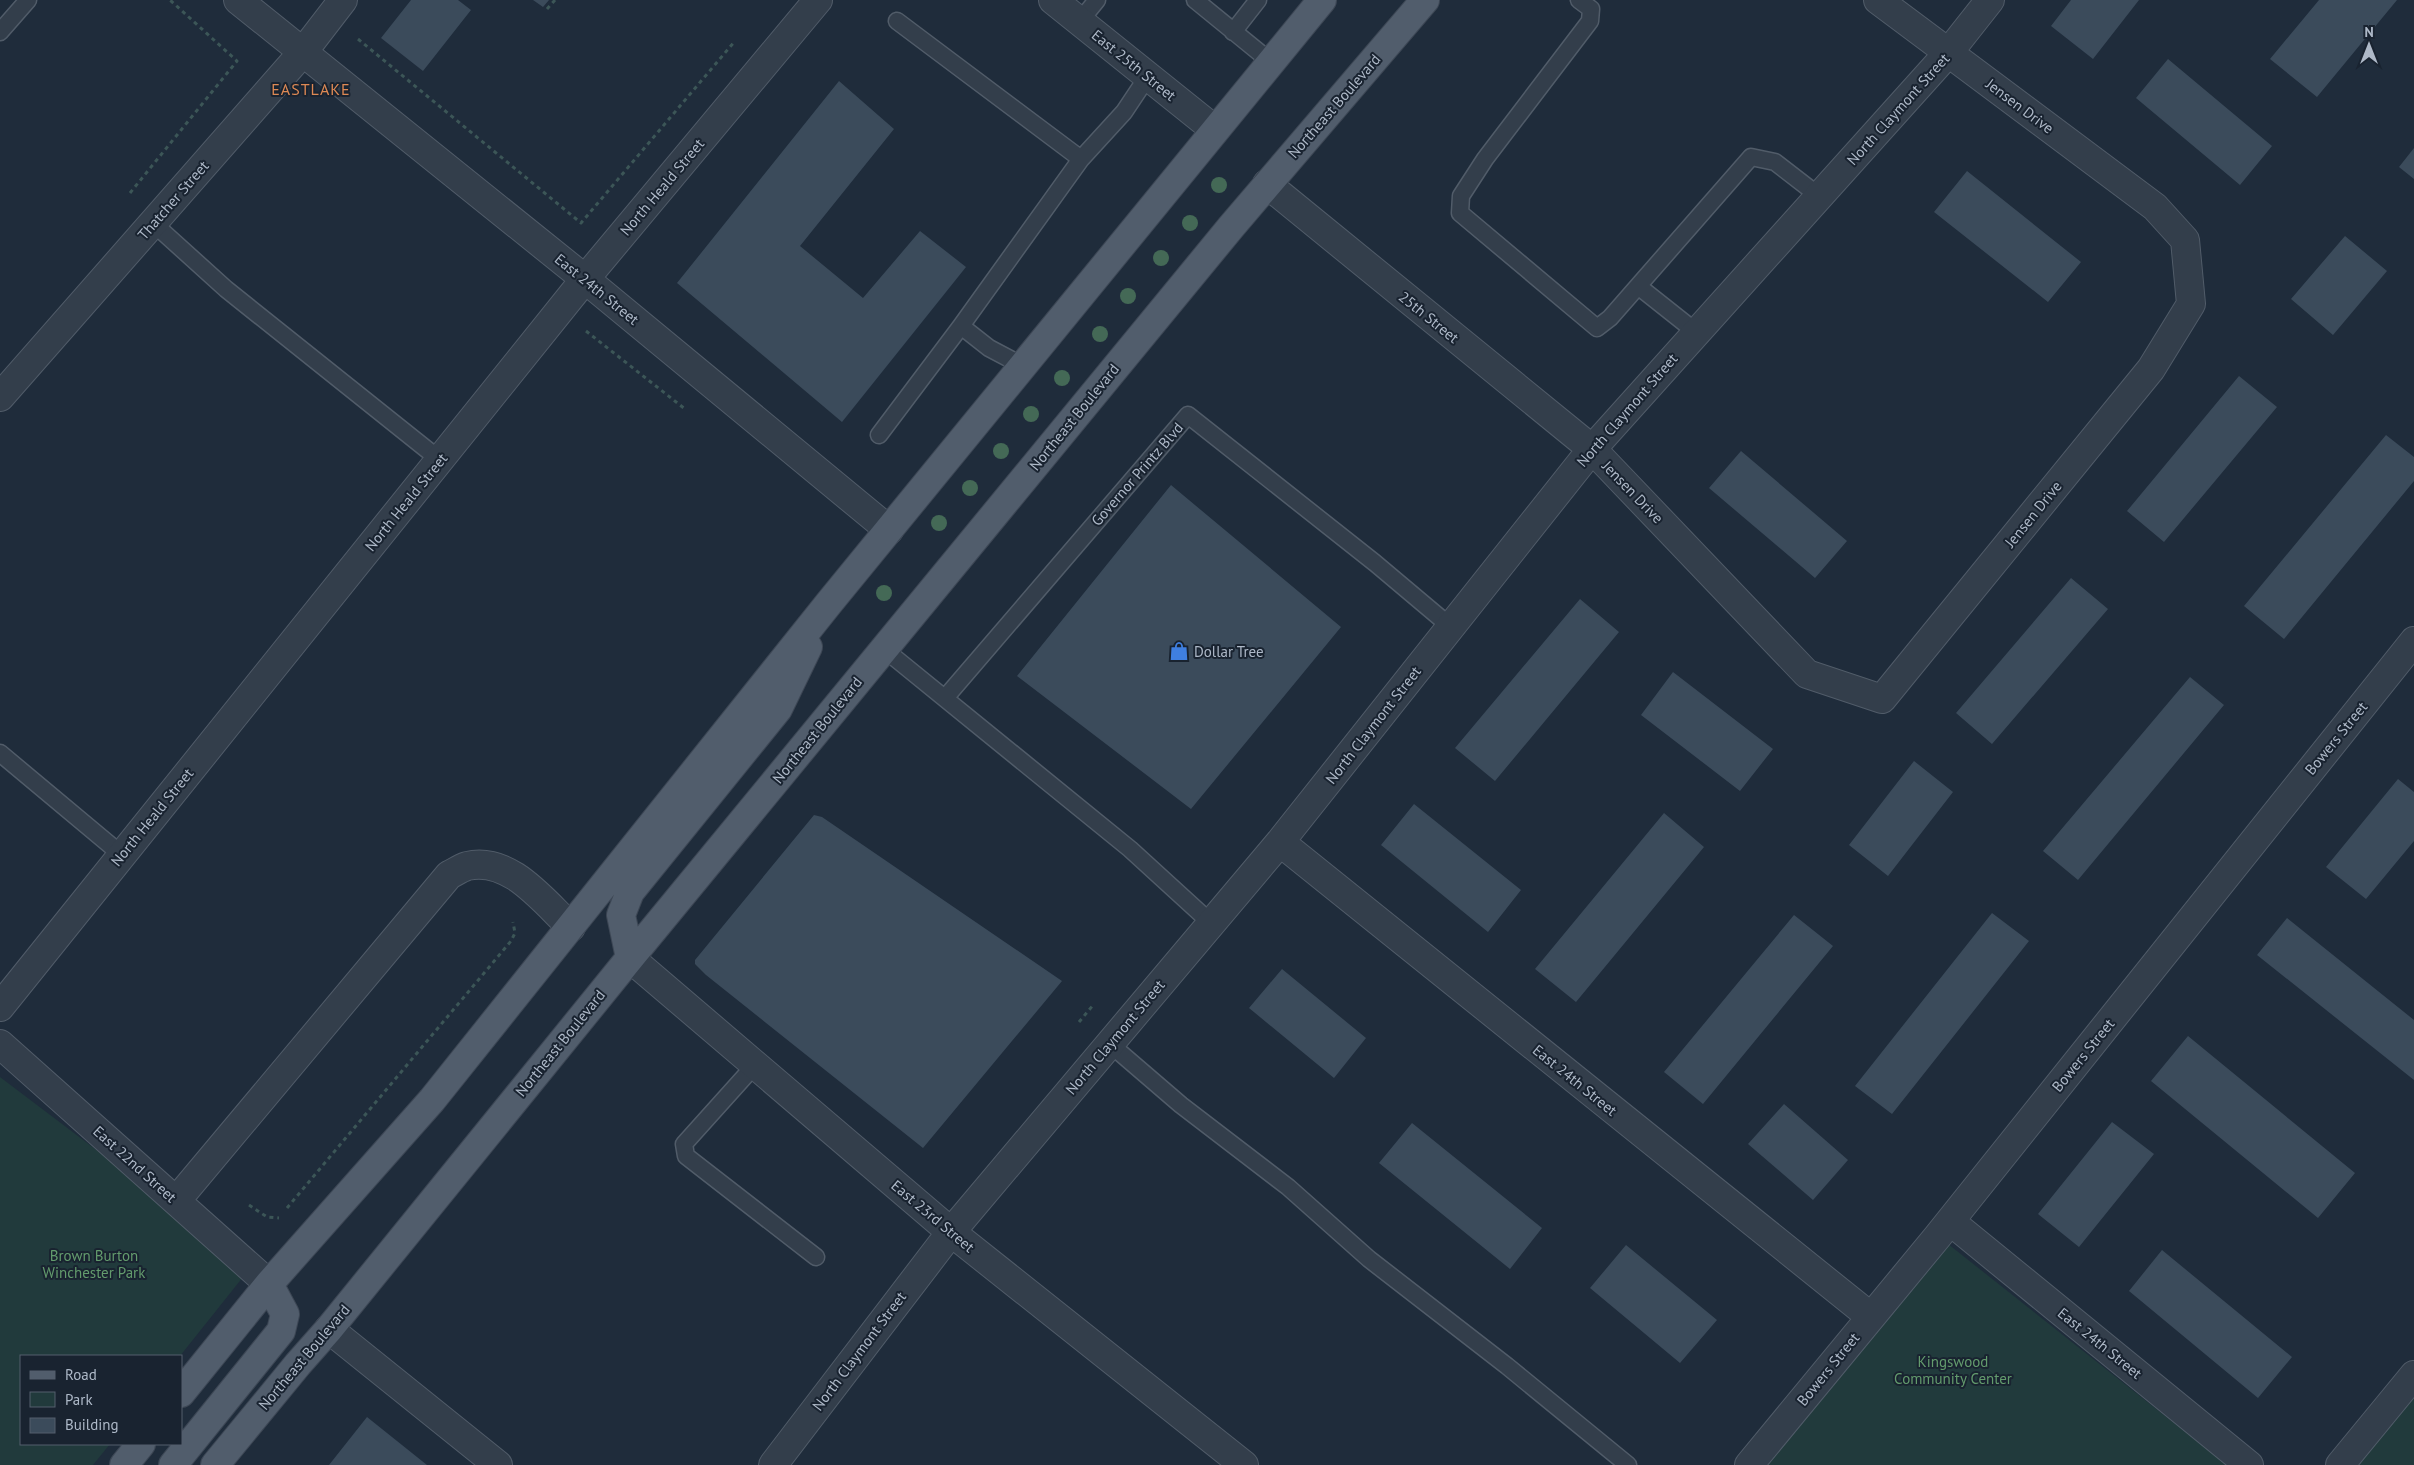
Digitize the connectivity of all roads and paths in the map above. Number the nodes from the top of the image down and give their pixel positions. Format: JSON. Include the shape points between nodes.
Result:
{"nodes":[{"id":1,"x":28,"y":0,"type":"edge"},
{"id":2,"x":170,"y":0,"type":"edge"},
{"id":3,"x":238,"y":0,"type":"edge"},
{"id":4,"x":343,"y":0,"type":"edge"},
{"id":5,"x":555,"y":0,"type":"edge"},
{"id":6,"x":818,"y":0,"type":"edge"},
{"id":7,"x":1053,"y":0,"type":"edge"},
{"id":8,"x":1195,"y":0,"type":"edge"},
{"id":9,"x":1258,"y":0,"type":"edge"},
{"id":10,"x":1322,"y":0,"type":"edge"},
{"id":11,"x":1425,"y":0,"type":"edge"},
{"id":12,"x":1579,"y":0,"type":"edge"},
{"id":13,"x":1878,"y":0,"type":"edge"},
{"id":14,"x":1990,"y":0,"type":"edge"},
{"id":15,"x":547,"y":9,"type":"dead end"},
{"id":16,"x":1089,"y":10,"type":"edge"},
{"id":17,"x":898,"y":20,"type":"dead end"},
{"id":18,"x":0,"y":32,"type":"edge"},
{"id":19,"x":1233,"y":32,"type":"junction"},
{"id":20,"x":351,"y":33,"type":"dead end"},
{"id":21,"x":738,"y":37,"type":"dead end"},
{"id":22,"x":303,"y":52,"type":"junction"},
{"id":23,"x":1949,"y":52,"type":"junction"},
{"id":24,"x":1271,"y":62,"type":"junction"},
{"id":25,"x":1148,"y":76,"type":"junction"},
{"id":26,"x":1214,"y":130,"type":"junction"},
{"id":27,"x":1081,"y":158,"type":"junction"},
{"id":28,"x":1267,"y":184,"type":"junction"},
{"id":29,"x":1819,"y":196,"type":"junction"},
{"id":30,"x":125,"y":199,"type":"dead end"},
{"id":31,"x":153,"y":223,"type":"junction"},
{"id":32,"x":585,"y":279,"type":"junction"},
{"id":33,"x":1638,"y":286,"type":"junction"},
{"id":34,"x":560,"y":310,"type":"junction"},
{"id":35,"x":961,"y":326,"type":"junction"},
{"id":36,"x":1696,"y":332,"type":"junction"},
{"id":37,"x":1023,"y":366,"type":"junction"},
{"id":38,"x":0,"y":397,"type":"edge"},
{"id":39,"x":693,"y":412,"type":"dead end"},
{"id":40,"x":879,"y":435,"type":"dead end"},
{"id":41,"x":1592,"y":449,"type":"junction"},
{"id":42,"x":440,"y":460,"type":"junction"},
{"id":43,"x":889,"y":530,"type":"junction"},
{"id":44,"x":829,"y":603,"type":"junction"},
{"id":45,"x":1451,"y":627,"type":"junction"},
{"id":46,"x":2414,"y":641,"type":"edge"},
{"id":47,"x":884,"y":648,"type":"junction"},
{"id":48,"x":945,"y":698,"type":"junction"},
{"id":49,"x":0,"y":753,"type":"edge"},
{"id":50,"x":1280,"y":842,"type":"junction"},
{"id":51,"x":122,"y":855,"type":"junction"},
{"id":52,"x":511,"y":916,"type":"dead end"},
{"id":53,"x":1211,"y":923,"type":"junction"},
{"id":54,"x":571,"y":926,"type":"junction"},
{"id":55,"x":630,"y":958,"type":"junction"},
{"id":56,"x":1094,"y":1004,"type":"dead end"},
{"id":57,"x":0,"y":1007,"type":"edge"},
{"id":58,"x":1075,"y":1027,"type":"dead end"},
{"id":59,"x":0,"y":1044,"type":"edge"},
{"id":60,"x":1110,"y":1044,"type":"junction"},
{"id":61,"x":755,"y":1064,"type":"junction"},
{"id":62,"x":176,"y":1201,"type":"junction"},
{"id":63,"x":249,"y":1204,"type":"dead end"},
{"id":64,"x":286,"y":1210,"type":"dead end"},
{"id":65,"x":282,"y":1218,"type":"dead end"},
{"id":66,"x":1950,"y":1221,"type":"junction"},
{"id":67,"x":950,"y":1232,"type":"junction"},
{"id":68,"x":816,"y":1257,"type":"dead end"},
{"id":69,"x":269,"y":1284,"type":"junction"},
{"id":70,"x":1871,"y":1318,"type":"junction"},
{"id":71,"x":329,"y":1329,"type":"junction"},
{"id":72,"x":2414,"y":1375,"type":"edge"},
{"id":73,"x":182,"y":1392,"type":"edge"},
{"id":74,"x":140,"y":1445,"type":"edge"},
{"id":75,"x":183,"y":1461,"type":"edge"},
{"id":76,"x":124,"y":1465,"type":"edge"},
{"id":77,"x":215,"y":1465,"type":"edge"},
{"id":78,"x":498,"y":1465,"type":"edge"},
{"id":79,"x":773,"y":1465,"type":"edge"},
{"id":80,"x":1244,"y":1465,"type":"edge"},
{"id":81,"x":1628,"y":1465,"type":"edge"},
{"id":82,"x":1750,"y":1465,"type":"edge"},
{"id":83,"x":2249,"y":1465,"type":"edge"},
{"id":84,"x":2340,"y":1465,"type":"edge"}],
"edges":[{"from":1,"to":18,"type":"lane"},
{"from":2,"to":30,"type":"path","via":[[237,61]]},
{"from":3,"to":22,"type":"street","name":"East 24th Street"},
{"from":4,"to":22,"type":"street","name":"Thatcher Street"},
{"from":5,"to":15,"type":"path"},
{"from":6,"to":32,"type":"street","name":"North Heald Street"},
{"from":7,"to":16,"type":"street","name":"East 25th Street"},
{"from":8,"to":19,"type":"lane"},
{"from":9,"to":19,"type":"lane"},
{"from":10,"to":24,"type":"main road"},
{"from":11,"to":28,"type":"main road","name":"Northeast Boulevard"},
{"from":12,"to":33,"type":"lane","via":[[1591,9],[1590,21],[1485,158],[1461,196],[1460,213],[1597,328]]},
{"from":13,"to":23,"type":"street"},
{"from":14,"to":23,"type":"street","name":"North Claymont Street"},
{"from":16,"to":25,"type":"street","name":"East 25th Street"},
{"from":17,"to":27,"type":"lane"},
{"from":19,"to":24,"type":"lane"},
{"from":20,"to":21,"type":"path","via":[[581,223]]},
{"from":22,"to":31,"type":"street","name":"Thatcher Street"},
{"from":22,"to":32,"type":"street","name":"East 24th Street"},
{"from":23,"to":29,"type":"street","name":"North Claymont Street"},
{"from":23,"to":41,"type":"street","name":"Jensen Drive","via":[[2155,207],[2185,240],[2191,304],[2152,368],[1882,699],[1807,674]]},
{"from":24,"to":26,"type":"main road"},
{"from":25,"to":26,"type":"street","name":"East 25th Street"},
{"from":25,"to":27,"type":"lane","via":[[1124,112]]},
{"from":26,"to":37,"type":"main road"},
{"from":27,"to":35,"type":"lane"},
{"from":28,"to":41,"type":"street","name":"25th Street"},
{"from":28,"to":47,"type":"main road","name":"Northeast Boulevard"},
{"from":29,"to":33,"type":"lane","via":[[1775,162],[1751,157]]},
{"from":29,"to":36,"type":"street","name":"North Claymont Street"},
{"from":31,"to":38,"type":"street","name":"Thatcher Street"},
{"from":31,"to":42,"type":"lane","via":[[226,289]]},
{"from":32,"to":34,"type":"street","name":"North Heald Street"},
{"from":32,"to":43,"type":"street","name":"East 24th Street"},
{"from":33,"to":36,"type":"lane"},
{"from":34,"to":39,"type":"path","via":[[676,404]]},
{"from":34,"to":42,"type":"street","name":"North Heald Street"},
{"from":35,"to":37,"type":"lane","via":[[989,348]]},
{"from":35,"to":40,"type":"lane"},
{"from":36,"to":41,"type":"street","name":"North Claymont Street"},
{"from":37,"to":43,"type":"main road"},
{"from":41,"to":45,"type":"street","name":"North Claymont Street"},
{"from":42,"to":51,"type":"street","name":"North Heald Street"},
{"from":43,"to":44,"type":"main road"},
{"from":44,"to":54,"type":"main road"},
{"from":44,"to":55,"type":"main road","via":[[778,709],[630,892],[621,915]]},
{"from":45,"to":48,"type":"lane","name":"Governor Printz Blvd","via":[[1188,415]]},
{"from":45,"to":50,"type":"street","name":"North Claymont Street"},
{"from":46,"to":66,"type":"street","name":"Bowers Street"},
{"from":47,"to":48,"type":"lane"},
{"from":47,"to":55,"type":"main road","name":"Northeast Boulevard"},
{"from":48,"to":53,"type":"lane","via":[[1130,849]]},
{"from":49,"to":51,"type":"lane"},
{"from":50,"to":53,"type":"street","name":"North Claymont Street"},
{"from":50,"to":70,"type":"street","name":"East 24th Street"},
{"from":51,"to":57,"type":"street","name":"North Heald Street"},
{"from":52,"to":64,"type":"path","via":[[515,933],[511,941]]},
{"from":53,"to":60,"type":"street","name":"North Claymont Street"},
{"from":54,"to":62,"type":"street","via":[[512,873],[486,865],[466,866],[449,875]]},
{"from":54,"to":69,"type":"main road","via":[[432,1100]]},
{"from":55,"to":61,"type":"street","name":"East 23rd Street"},
{"from":55,"to":71,"type":"main road","name":"Northeast Boulevard"},
{"from":56,"to":58,"type":"path"},
{"from":59,"to":62,"type":"street","name":"East 22nd Street"},
{"from":60,"to":67,"type":"street","name":"North Claymont Street"},
{"from":60,"to":81,"type":"lane","via":[[1181,1105],[1288,1187],[1369,1259]]},
{"from":61,"to":67,"type":"street","name":"East 23rd Street"},
{"from":61,"to":68,"type":"lane","via":[[684,1144],[686,1156]]},
{"from":62,"to":69,"type":"street","name":"East 22nd Street"},
{"from":63,"to":65,"type":"path","via":[[267,1217]]},
{"from":66,"to":70,"type":"street","name":"Bowers Street"},
{"from":66,"to":83,"type":"street","name":"East 24th Street"},
{"from":67,"to":79,"type":"street","name":"North Claymont Street"},
{"from":67,"to":80,"type":"street","name":"East 23rd Street"},
{"from":69,"to":73,"type":"main road"},
{"from":69,"to":75,"type":"main road","via":[[285,1314],[281,1331]]},
{"from":70,"to":82,"type":"street","name":"Bowers Street"},
{"from":71,"to":77,"type":"main road","name":"Northeast Boulevard"},
{"from":71,"to":78,"type":"street"},
{"from":72,"to":84,"type":"street"},
{"from":74,"to":76,"type":"main road"}]}
